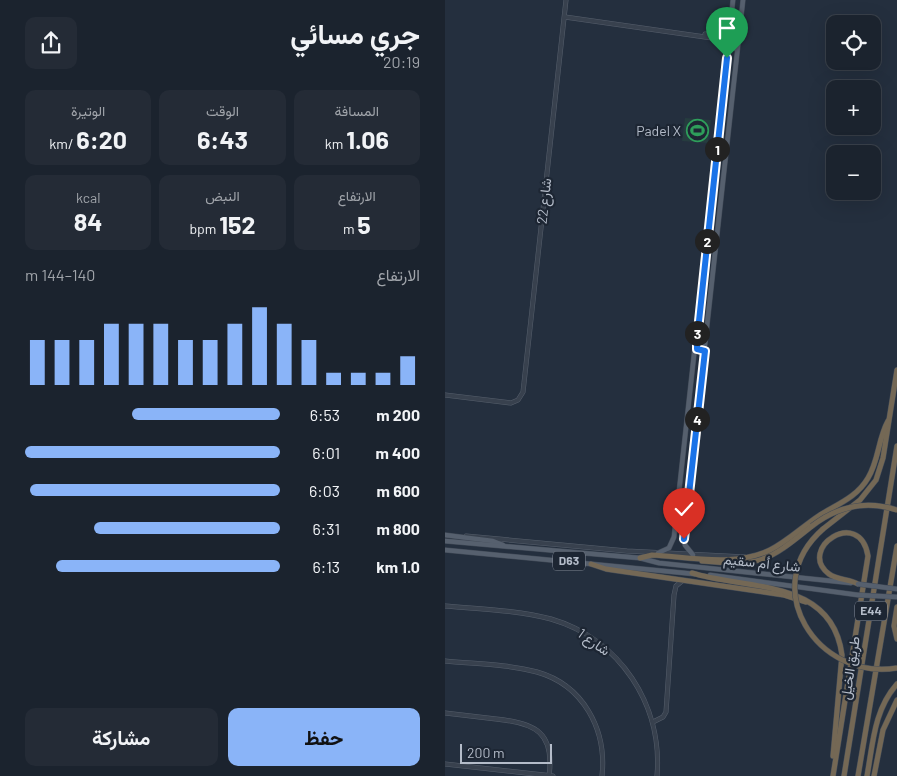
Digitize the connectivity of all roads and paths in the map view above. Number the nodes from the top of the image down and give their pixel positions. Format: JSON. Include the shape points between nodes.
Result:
{"nodes":[{"id":1,"x":566,"y":0,"type":"edge"},
{"id":2,"x":733,"y":0,"type":"edge"},
{"id":3,"x":743,"y":0,"type":"edge"},
{"id":4,"x":731,"y":19,"type":"junction"},
{"id":5,"x":564,"y":20,"type":"junction"},
{"id":6,"x":693,"y":34,"type":"junction"},
{"id":7,"x":713,"y":34,"type":"junction"},
{"id":8,"x":729,"y":36,"type":"junction"},
{"id":9,"x":727,"y":58,"type":"junction"},
{"id":10,"x":736,"y":60,"type":"junction"},
{"id":11,"x":697,"y":340,"type":"junction"},
{"id":12,"x":705,"y":351,"type":"junction"},
{"id":13,"x":897,"y":370,"type":"edge"},
{"id":14,"x":445,"y":395,"type":"edge"},
{"id":15,"x":888,"y":421,"type":"junction"},
{"id":16,"x":897,"y":446,"type":"edge"},
{"id":17,"x":683,"y":461,"type":"junction"},
{"id":18,"x":691,"y":470,"type":"junction"},
{"id":19,"x":897,"y":510,"type":"edge"},
{"id":20,"x":445,"y":534,"type":"edge"},
{"id":21,"x":445,"y":541,"type":"edge"},
{"id":22,"x":897,"y":546,"type":"edge"},
{"id":23,"x":507,"y":547,"type":"junction"},
{"id":24,"x":445,"y":550,"type":"edge"},
{"id":25,"x":658,"y":553,"type":"junction"},
{"id":26,"x":693,"y":555,"type":"junction"},
{"id":27,"x":745,"y":557,"type":"junction"},
{"id":28,"x":642,"y":559,"type":"junction"},
{"id":29,"x":591,"y":564,"type":"junction"},
{"id":30,"x":692,"y":574,"type":"junction"},
{"id":31,"x":667,"y":577,"type":"junction"},
{"id":32,"x":683,"y":579,"type":"junction"},
{"id":33,"x":858,"y":584,"type":"junction"},
{"id":34,"x":897,"y":589,"type":"edge"},
{"id":35,"x":673,"y":595,"type":"junction"},
{"id":36,"x":897,"y":597,"type":"edge"},
{"id":37,"x":445,"y":606,"type":"edge"},
{"id":38,"x":897,"y":607,"type":"edge"},
{"id":39,"x":820,"y":611,"type":"junction"},
{"id":40,"x":897,"y":639,"type":"edge"},
{"id":41,"x":445,"y":661,"type":"edge"},
{"id":42,"x":897,"y":668,"type":"edge"},
{"id":43,"x":897,"y":684,"type":"edge"},
{"id":44,"x":897,"y":700,"type":"edge"},
{"id":45,"x":445,"y":713,"type":"edge"},
{"id":46,"x":653,"y":722,"type":"junction"},
{"id":47,"x":445,"y":764,"type":"edge"},
{"id":48,"x":833,"y":775,"type":"edge"},
{"id":49,"x":549,"y":776,"type":"edge"},
{"id":50,"x":553,"y":776,"type":"edge"},
{"id":51,"x":602,"y":776,"type":"edge"},
{"id":52,"x":657,"y":776,"type":"edge"},
{"id":53,"x":844,"y":776,"type":"edge"},
{"id":54,"x":857,"y":776,"type":"edge"},
{"id":55,"x":867,"y":776,"type":"edge"},
{"id":56,"x":874,"y":776,"type":"edge"}],
"edges":[{"from":1,"to":5,"type":"street","name":"شارع 22"},
{"from":2,"to":4,"type":"main road"},
{"from":3,"to":10,"type":"main road"},
{"from":4,"to":7,"type":"main road","via":[[723,31]]},
{"from":4,"to":8,"type":"main road"},
{"from":5,"to":6,"type":"street"},
{"from":5,"to":14,"type":"street","name":"شارع 22","via":[[524,390],[518,400],[509,403]]},
{"from":6,"to":7,"type":"street"},
{"from":6,"to":9,"type":"street","via":[[717,40],[724,47]]},
{"from":7,"to":8,"type":"street"},
{"from":8,"to":9,"type":"main road"},
{"from":8,"to":10,"type":"main road","via":[[735,43]]},
{"from":9,"to":11,"type":"main road"},
{"from":10,"to":12,"type":"main road"},
{"from":11,"to":12,"type":"main road","via":[[697,349]]},
{"from":11,"to":17,"type":"main road"},
{"from":12,"to":18,"type":"main road"},
{"from":13,"to":15,"type":"highway"},
{"from":15,"to":27,"type":"highway","via":[[873,470],[858,492],[777,546]]},
{"from":15,"to":42,"type":"highway","bridge":true,"via":[[883,458],[875,480],[860,500],[823,529],[804,552],[797,575],[797,602],[804,625],[823,648],[847,663],[869,669]]},
{"from":16,"to":53,"type":"highway","name":"طريق الخيل","number":"E44"},
{"from":17,"to":18,"type":"main road","via":[[686,470]]},
{"from":17,"to":25,"type":"main road","via":[[674,540],[667,550]]},
{"from":18,"to":26,"type":"main road","via":[[684,539]]},
{"from":19,"to":28,"type":"highway","bridge":true,"via":[[872,505],[849,507],[829,514],[773,555],[754,562]]},
{"from":20,"to":23,"type":"main road","via":[[493,540]]},
{"from":20,"to":25,"type":"street"},
{"from":21,"to":23,"type":"main road","name":"شارع أم سقيم","number":"D63"},
{"from":22,"to":54,"type":"highway","name":"طريق الخيل","number":"E44"},
{"from":23,"to":28,"type":"main road","name":"شارع أم سقيم","number":"D63"},
{"from":24,"to":29,"type":"main road","name":"شارع أم سقيم","number":"D63"},
{"from":25,"to":26,"type":"street"},
{"from":26,"to":27,"type":"street"},
{"from":27,"to":28,"type":"highway","via":[[653,556]]},
{"from":28,"to":33,"type":"main road","name":"شارع أم سقيم","number":"D63"},
{"from":29,"to":30,"type":"main road","name":"شارع أم سقيم","number":"D63"},
{"from":29,"to":31,"type":"highway","via":[[606,570]]},
{"from":30,"to":36,"type":"main road","name":"شارع أم سقيم","number":"D63","bridge":true},
{"from":30,"to":39,"type":"highway","via":[[793,593],[807,599]]},
{"from":31,"to":32,"type":"highway"},
{"from":31,"to":35,"type":"street"},
{"from":32,"to":35,"type":"street"},
{"from":32,"to":39,"type":"highway","via":[[788,596]]},
{"from":33,"to":34,"type":"main road","name":"شارع أم سقيم","number":"D63","bridge":true},
{"from":33,"to":48,"type":"highway","via":[[833,577],[823,568],[822,548],[834,535],[846,533],[857,537],[864,544],[868,556]]},
{"from":35,"to":46,"type":"street","via":[[666,712],[663,718]]},
{"from":37,"to":46,"type":"street","name":"شارع 1","via":[[541,617],[583,632],[626,668],[645,700]]},
{"from":38,"to":40,"type":"highway","via":[[894,626]]},
{"from":39,"to":48,"type":"highway","via":[[836,633],[841,655]]},
{"from":41,"to":51,"type":"street","via":[[533,671],[568,688],[583,703],[597,727],[602,750]]},
{"from":43,"to":55,"type":"highway","via":[[878,716]]},
{"from":44,"to":56,"type":"highway","via":[[883,730]]},
{"from":45,"to":49,"type":"street","via":[[516,721],[533,727],[544,736],[549,747]]},
{"from":46,"to":52,"type":"street","name":"شارع 1"},
{"from":47,"to":49,"type":"street"},
{"from":49,"to":50,"type":"street"}]}
